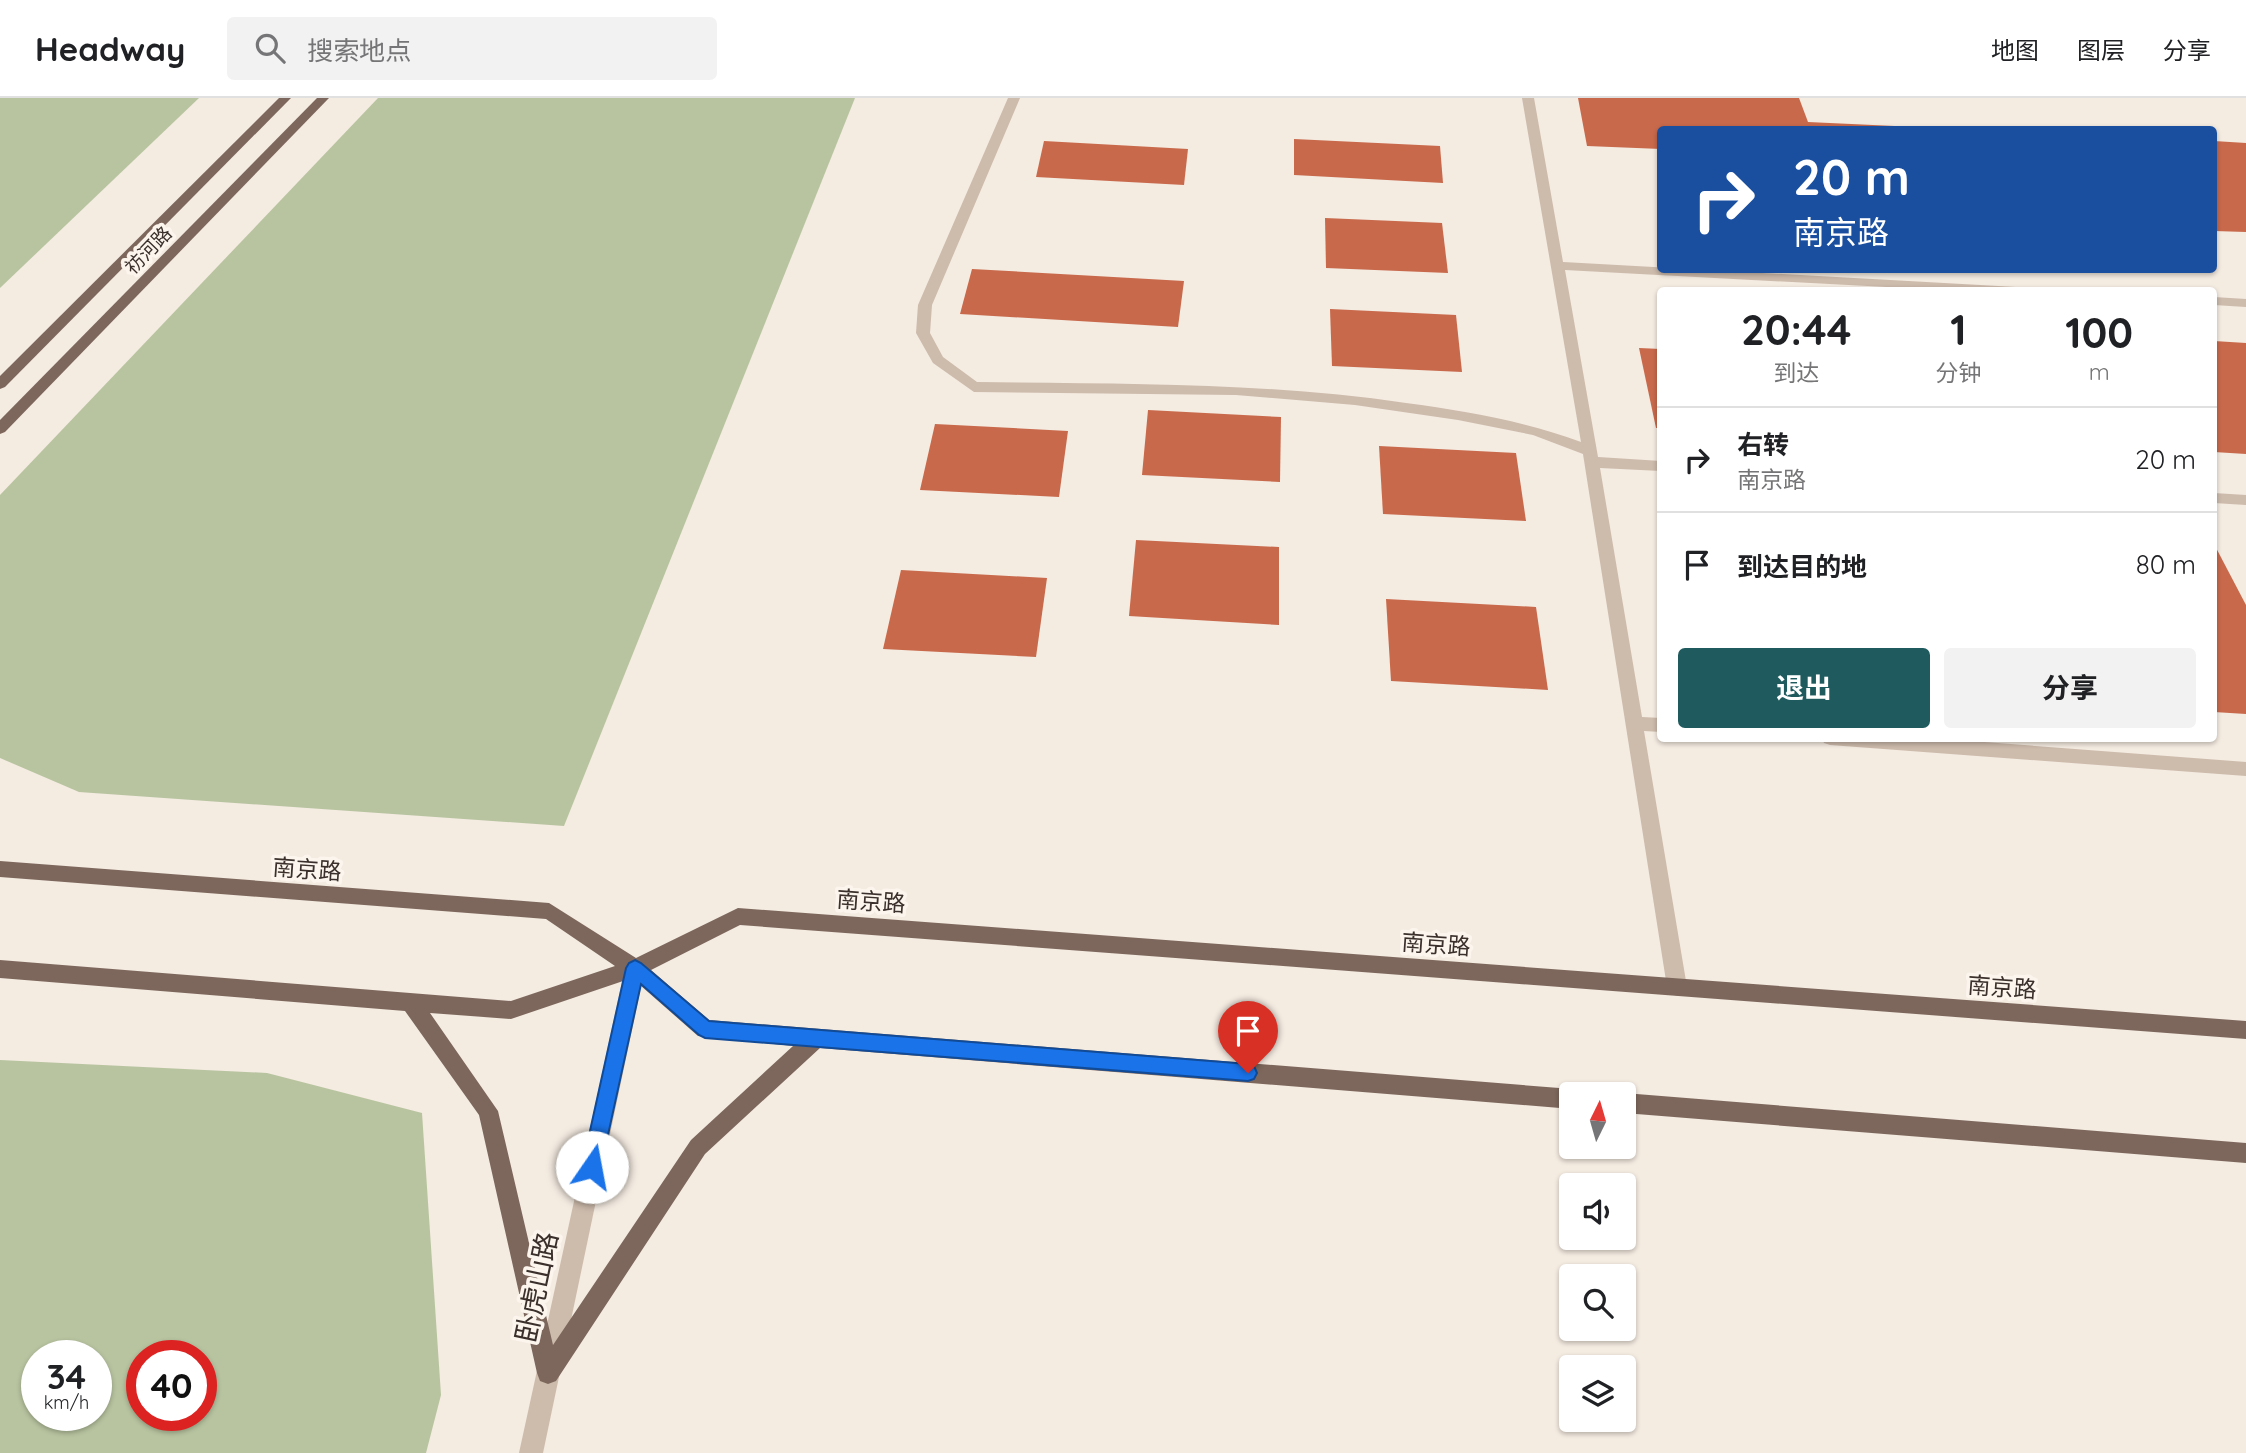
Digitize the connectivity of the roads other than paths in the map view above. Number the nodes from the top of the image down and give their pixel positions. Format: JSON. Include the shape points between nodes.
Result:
{"nodes":[{"id":1,"x":285,"y":98,"type":"edge"},
{"id":2,"x":323,"y":98,"type":"edge"},
{"id":3,"x":1014,"y":98,"type":"edge"},
{"id":4,"x":1528,"y":98,"type":"edge"},
{"id":5,"x":1556,"y":266,"type":"junction"},
{"id":6,"x":1657,"y":273,"type":"edge"},
{"id":7,"x":1661,"y":273,"type":"edge"},
{"id":8,"x":1872,"y":287,"type":"edge"},
{"id":9,"x":2217,"y":301,"type":"edge"},
{"id":10,"x":2246,"y":303,"type":"edge"},
{"id":11,"x":0,"y":384,"type":"edge"},
{"id":12,"x":0,"y":429,"type":"edge"},
{"id":13,"x":1591,"y":456,"type":"junction"},
{"id":14,"x":1657,"y":465,"type":"edge"},
{"id":15,"x":2217,"y":498,"type":"edge"},
{"id":16,"x":2245,"y":501,"type":"edge"},
{"id":17,"x":1633,"y":723,"type":"junction"},
{"id":18,"x":1657,"y":725,"type":"edge"},
{"id":19,"x":1924,"y":742,"type":"edge"},
{"id":20,"x":2042,"y":747,"type":"edge"},
{"id":21,"x":2246,"y":769,"type":"edge"},
{"id":22,"x":0,"y":858,"type":"edge"},
{"id":23,"x":10,"y":870,"type":"edge"},
{"id":24,"x":635,"y":968,"type":"junction"},
{"id":25,"x":0,"y":969,"type":"edge"},
{"id":26,"x":1677,"y":987,"type":"junction"},
{"id":27,"x":411,"y":1003,"type":"junction"},
{"id":28,"x":2246,"y":1030,"type":"edge"},
{"id":29,"x":816,"y":1038,"type":"junction"},
{"id":30,"x":1559,"y":1098,"type":"edge"},
{"id":31,"x":1636,"y":1104,"type":"edge"},
{"id":32,"x":2246,"y":1153,"type":"edge"},
{"id":33,"x":548,"y":1373,"type":"junction"},
{"id":34,"x":531,"y":1453,"type":"edge"}],
"edges":[{"from":1,"to":11,"type":"main road","name":"祊河路"},
{"from":2,"to":12,"type":"main road","name":"祊河路"},
{"from":3,"to":13,"type":"street","via":[[925,304],[923,333],[938,360],[974,387],[1236,390],[1354,400],[1536,431]]},
{"from":4,"to":5,"type":"street"},
{"from":5,"to":6,"type":"street"},
{"from":5,"to":13,"type":"street"},
{"from":7,"to":8,"type":"street"},
{"from":9,"to":10,"type":"street"},
{"from":13,"to":14,"type":"street"},
{"from":13,"to":17,"type":"street"},
{"from":15,"to":16,"type":"street"},
{"from":17,"to":18,"type":"street"},
{"from":17,"to":26,"type":"street"},
{"from":19,"to":20,"type":"street"},
{"from":20,"to":21,"type":"street"},
{"from":22,"to":23,"type":"main road"},
{"from":23,"to":24,"type":"main road","name":"南京路","via":[[549,911]]},
{"from":24,"to":26,"type":"main road","name":"南京路","via":[[738,916]]},
{"from":24,"to":27,"type":"main road","name":"南京路","via":[[511,1010]]},
{"from":24,"to":29,"type":"main road","name":"南京路","via":[[705,1029]]},
{"from":24,"to":33,"type":"street","name":"卧虎山路"},
{"from":25,"to":27,"type":"main road","name":"南京路"},
{"from":26,"to":28,"type":"main road","name":"南京路"},
{"from":27,"to":33,"type":"main road","via":[[488,1111]]},
{"from":29,"to":30,"type":"main road","name":"南京路"},
{"from":29,"to":33,"type":"main road","via":[[698,1147]]},
{"from":31,"to":32,"type":"main road"},
{"from":33,"to":34,"type":"street","name":"卧虎山路"}]}
